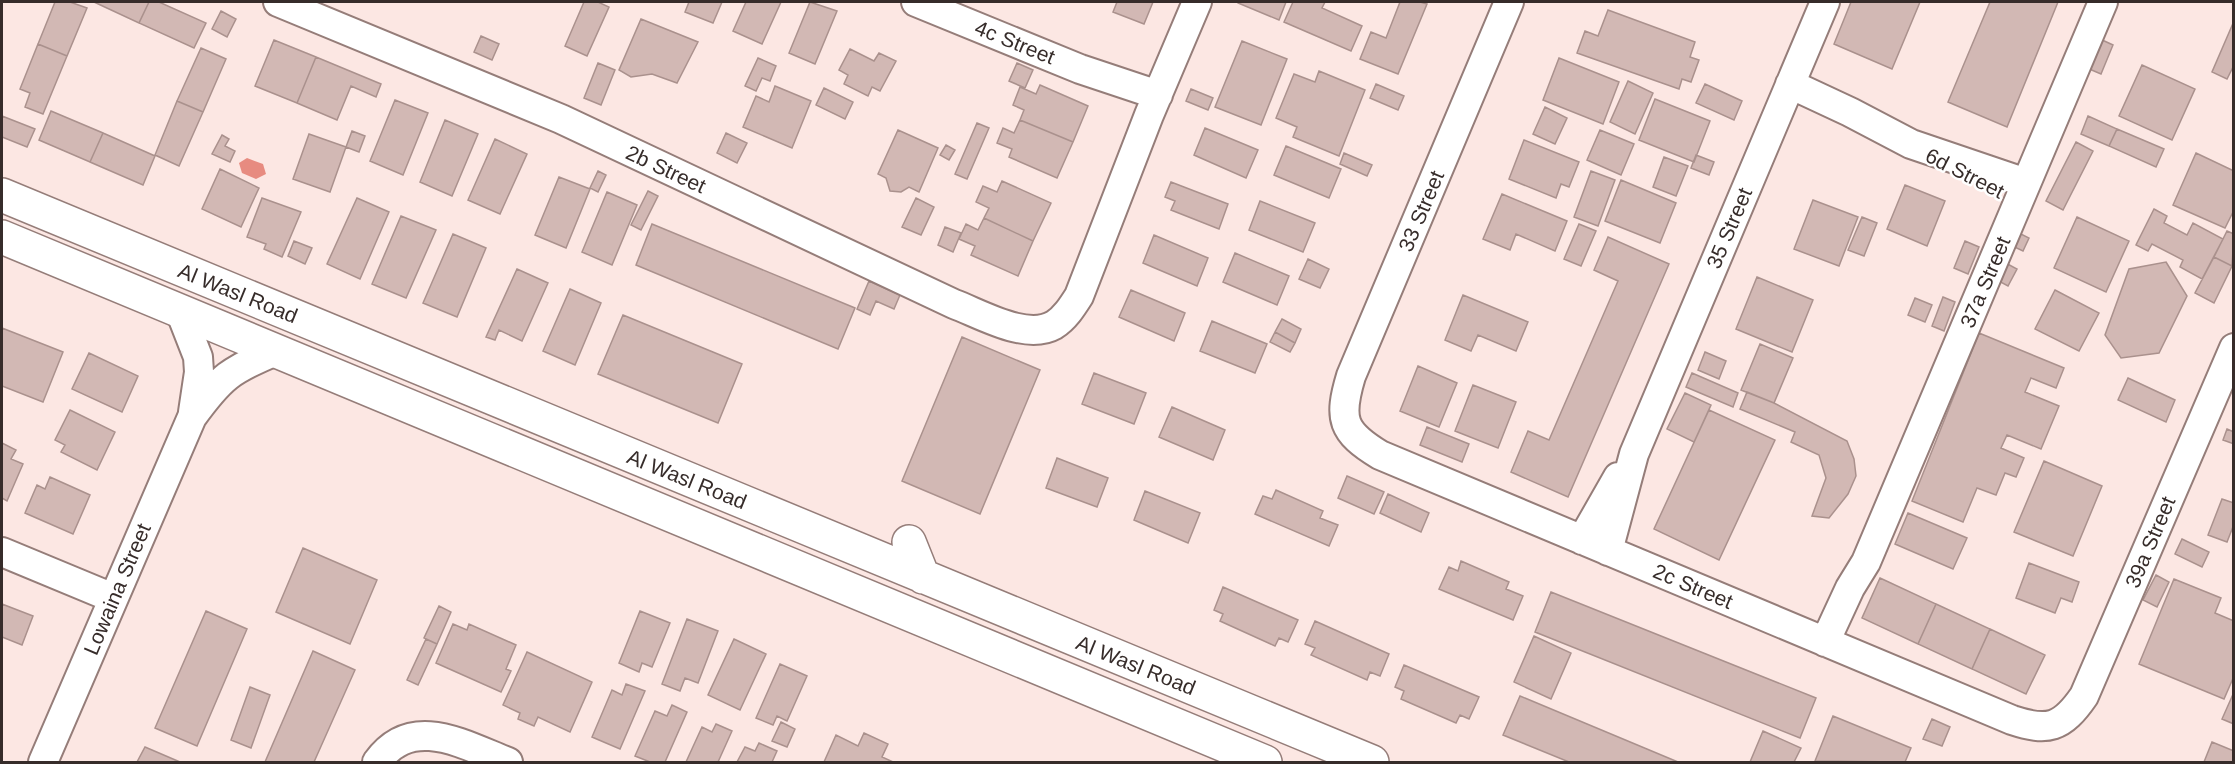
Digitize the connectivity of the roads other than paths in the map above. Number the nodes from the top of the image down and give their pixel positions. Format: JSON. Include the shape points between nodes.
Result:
{"nodes":[{"id":1,"x":278,"y":2,"type":"edge"},
{"id":2,"x":916,"y":2,"type":"edge"},
{"id":3,"x":1197,"y":2,"type":"edge"},
{"id":4,"x":1509,"y":2,"type":"edge"},
{"id":5,"x":1825,"y":2,"type":"edge"},
{"id":6,"x":2103,"y":2,"type":"edge"},
{"id":7,"x":1786,"y":92,"type":"junction"},
{"id":8,"x":1154,"y":105,"type":"junction"},
{"id":9,"x":2023,"y":192,"type":"junction"},
{"id":10,"x":2,"y":195,"type":"edge"},
{"id":11,"x":2,"y":237,"type":"edge"},
{"id":12,"x":121,"y":245,"type":"junction"},
{"id":13,"x":106,"y":280,"type":"junction"},
{"id":14,"x":322,"y":302,"type":"dead end"},
{"id":15,"x":180,"y":311,"type":"junction"},
{"id":16,"x":282,"y":312,"type":"junction"},
{"id":17,"x":2234,"y":348,"type":"edge"},
{"id":18,"x":276,"y":351,"type":"junction"},
{"id":19,"x":192,"y":417,"type":"junction"},
{"id":20,"x":1346,"y":422,"type":"joint"},
{"id":21,"x":1634,"y":454,"type":"junction"},
{"id":22,"x":1582,"y":540,"type":"junction"},
{"id":23,"x":909,"y":542,"type":"dead end"},
{"id":24,"x":1608,"y":550,"type":"junction"},
{"id":25,"x":2,"y":552,"type":"edge"},
{"id":26,"x":923,"y":577,"type":"junction"},
{"id":27,"x":113,"y":598,"type":"junction"},
{"id":28,"x":1832,"y":644,"type":"junction"},
{"id":29,"x":2052,"y":727,"type":"joint"},
{"id":30,"x":384,"y":755,"type":"edge"},
{"id":31,"x":43,"y":762,"type":"edge"},
{"id":32,"x":507,"y":762,"type":"edge"},
{"id":33,"x":1265,"y":762,"type":"edge"},
{"id":34,"x":1372,"y":762,"type":"edge"}],
"edges":[{"from":1,"to":8,"type":"street","name":"2b Street","via":[[561,119],[954,304],[1014,328],[1053,326],[1068,313],[1078,297]]},
{"from":2,"to":8,"type":"street","name":"4c Street","via":[[1080,69],[1093,80]]},
{"from":3,"to":8,"type":"street"},
{"from":4,"to":20,"type":"street","name":"33 Street","via":[[1351,376],[1344,400]]},
{"from":5,"to":7,"type":"street","name":"35 Street"},
{"from":6,"to":9,"type":"street","name":"37a Street"},
{"from":7,"to":9,"type":"street","name":"6d Street","via":[[1850,112],[1937,161]]},
{"from":7,"to":21,"type":"street","name":"35 Street"},
{"from":9,"to":28,"type":"street","name":"37a Street","via":[[1866,562],[1850,588]]},
{"from":10,"to":12,"type":"main road","name":"Al Wasl Road"},
{"from":11,"to":13,"type":"main road","name":"Al Wasl Road"},
{"from":12,"to":13,"type":"main road","via":[[128,260],[126,268],[121,275]]},
{"from":12,"to":16,"type":"main road","name":"Al Wasl Road"},
{"from":13,"to":15,"type":"main road","name":"Al Wasl Road"},
{"from":14,"to":16,"type":"main road"},
{"from":15,"to":18,"type":"main road","name":"Al Wasl Road"},
{"from":15,"to":19,"type":"street","name":"Lowaina Street","via":[[198,357]]},
{"from":16,"to":26,"type":"main road","name":"Al Wasl Road"},
{"from":17,"to":29,"type":"street","name":"39a Street","via":[[2084,696],[2071,715]]},
{"from":18,"to":19,"type":"street","name":"Lowaina Street","via":[[230,372]]},
{"from":18,"to":33,"type":"main road","name":"Al Wasl Road"},
{"from":19,"to":27,"type":"street","name":"Lowaina Street"},
{"from":20,"to":22,"type":"street","name":"2c Street","via":[[1359,442],[1380,455]]},
{"from":21,"to":22,"type":"street","name":"35 Street"},
{"from":21,"to":24,"type":"street","name":"35 Street"},
{"from":22,"to":24,"type":"street","name":"2c Street"},
{"from":23,"to":26,"type":"main road"},
{"from":24,"to":28,"type":"street","name":"2c Street"},
{"from":25,"to":27,"type":"street"},
{"from":26,"to":34,"type":"main road","name":"Al Wasl Road"},
{"from":27,"to":31,"type":"street","name":"Lowaina Street"},
{"from":28,"to":29,"type":"street","name":"2c Street","via":[[2012,720],[2032,727]]},
{"from":30,"to":32,"type":"street","via":[[408,738],[428,735],[447,738]]}]}
